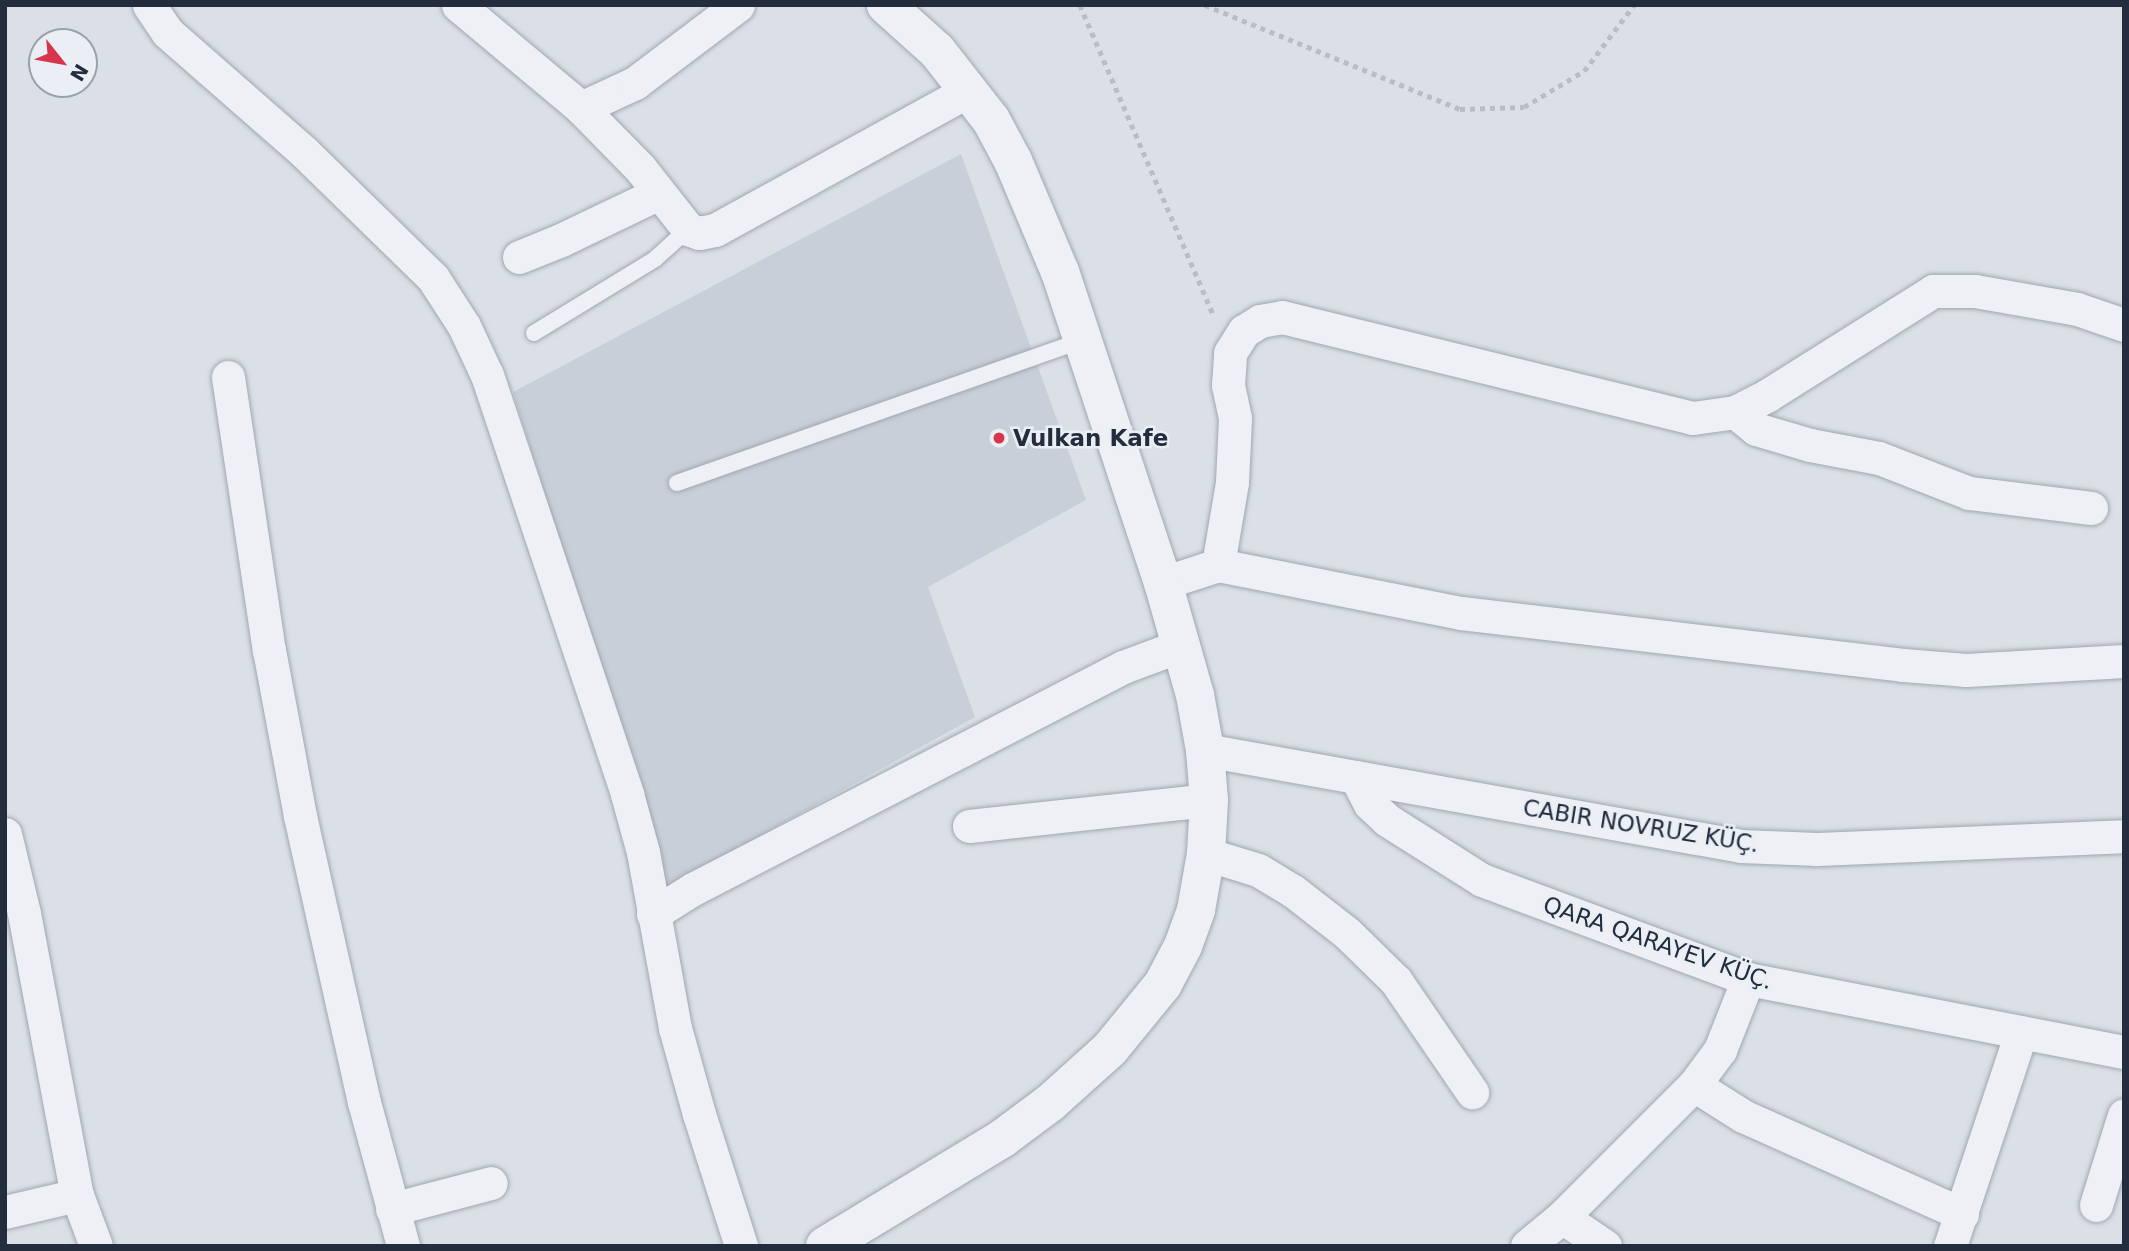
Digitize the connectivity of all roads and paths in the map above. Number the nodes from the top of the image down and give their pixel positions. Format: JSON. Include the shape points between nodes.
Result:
{"nodes":[{"id":1,"x":149,"y":5,"type":"edge"},
{"id":2,"x":458,"y":5,"type":"edge"},
{"id":3,"x":738,"y":5,"type":"edge"},
{"id":4,"x":886,"y":5,"type":"edge"},
{"id":5,"x":1080,"y":5,"type":"edge"},
{"id":6,"x":1205,"y":5,"type":"edge"},
{"id":7,"x":1634,"y":5,"type":"edge"},
{"id":8,"x":970,"y":90,"type":"junction"},
{"id":9,"x":581,"y":108,"type":"junction"},
{"id":10,"x":659,"y":193,"type":"junction"},
{"id":11,"x":688,"y":229,"type":"junction"},
{"id":12,"x":519,"y":257,"type":"dead end"},
{"id":13,"x":2124,"y":325,"type":"edge"},
{"id":14,"x":534,"y":333,"type":"dead end"},
{"id":15,"x":1084,"y":339,"type":"junction"},
{"id":16,"x":1230,"y":353,"type":"junction"},
{"id":17,"x":228,"y":377,"type":"dead end"},
{"id":18,"x":1735,"y":412,"type":"junction"},
{"id":19,"x":677,"y":483,"type":"dead end"},
{"id":20,"x":2091,"y":508,"type":"dead end"},
{"id":21,"x":1218,"y":565,"type":"junction"},
{"id":22,"x":1163,"y":583,"type":"junction"},
{"id":23,"x":1182,"y":645,"type":"junction"},
{"id":24,"x":2124,"y":661,"type":"edge"},
{"id":25,"x":1205,"y":750,"type":"junction"},
{"id":26,"x":1356,"y":777,"type":"junction"},
{"id":27,"x":1209,"y":800,"type":"junction"},
{"id":28,"x":969,"y":826,"type":"dead end"},
{"id":29,"x":5,"y":834,"type":"edge"},
{"id":30,"x":2124,"y":836,"type":"edge"},
{"id":31,"x":1206,"y":854,"type":"junction"},
{"id":32,"x":653,"y":914,"type":"junction"},
{"id":33,"x":1748,"y":979,"type":"junction"},
{"id":34,"x":2021,"y":1033,"type":"junction"},
{"id":35,"x":2124,"y":1052,"type":"edge"},
{"id":36,"x":1694,"y":1085,"type":"junction"},
{"id":37,"x":1472,"y":1092,"type":"dead end"},
{"id":38,"x":2124,"y":1115,"type":"edge"},
{"id":39,"x":491,"y":1183,"type":"dead end"},
{"id":40,"x":76,"y":1195,"type":"junction"},
{"id":41,"x":2096,"y":1205,"type":"dead end"},
{"id":42,"x":391,"y":1209,"type":"junction"},
{"id":43,"x":5,"y":1212,"type":"edge"},
{"id":44,"x":1962,"y":1214,"type":"junction"},
{"id":45,"x":1562,"y":1217,"type":"junction"},
{"id":46,"x":96,"y":1246,"type":"edge"},
{"id":47,"x":403,"y":1246,"type":"edge"},
{"id":48,"x":741,"y":1246,"type":"edge"},
{"id":49,"x":825,"y":1246,"type":"edge"},
{"id":50,"x":1527,"y":1246,"type":"edge"},
{"id":51,"x":1605,"y":1246,"type":"edge"},
{"id":52,"x":1950,"y":1246,"type":"edge"}],
"edges":[{"from":1,"to":32,"type":"street","via":[[167,32],[304,152],[433,278],[464,326],[491,387],[627,794]]},
{"from":2,"to":9,"type":"street"},
{"from":3,"to":9,"type":"street","via":[[635,83]]},
{"from":4,"to":8,"type":"street","via":[[937,51]]},
{"from":5,"to":16,"type":"path"},
{"from":6,"to":7,"type":"path","via":[[1460,109],[1524,107],[1534,102],[1584,71]]},
{"from":8,"to":11,"type":"street","via":[[715,230],[699,233]]},
{"from":8,"to":15,"type":"street","via":[[1013,160]]},
{"from":9,"to":10,"type":"street"},
{"from":10,"to":11,"type":"street"},
{"from":10,"to":12,"type":"street"},
{"from":11,"to":14,"type":"lane","via":[[655,259]]},
{"from":13,"to":18,"type":"street","via":[[2077,309],[1975,291],[1933,291]]},
{"from":15,"to":19,"type":"lane"},
{"from":15,"to":22,"type":"street"},
{"from":16,"to":18,"type":"street","via":[[1244,331],[1260,321],[1282,317],[1693,418]]},
{"from":16,"to":21,"type":"street","via":[[1228,385],[1235,418],[1232,482]]},
{"from":17,"to":42,"type":"street","via":[[269,650],[300,816]]},
{"from":18,"to":20,"type":"street","via":[[1756,429],[1879,458],[1969,493]]},
{"from":21,"to":22,"type":"street"},
{"from":21,"to":24,"type":"street","via":[[1461,613],[1903,665],[1966,670]]},
{"from":22,"to":23,"type":"street"},
{"from":23,"to":25,"type":"street"},
{"from":23,"to":32,"type":"street","via":[[1123,667],[693,889]]},
{"from":25,"to":26,"type":"street","name":"CABIR NOVRUZ KÜÇ."},
{"from":25,"to":27,"type":"street"},
{"from":26,"to":30,"type":"street","name":"CABIR NOVRUZ KÜÇ.","via":[[1741,846],[1817,849]]},
{"from":26,"to":33,"type":"street","name":"QARA QARAYEV KÜÇ.","via":[[1370,804],[1387,820],[1482,880]]},
{"from":27,"to":28,"type":"street"},
{"from":27,"to":31,"type":"street"},
{"from":29,"to":40,"type":"street"},
{"from":31,"to":37,"type":"street","via":[[1258,870],[1348,933],[1396,981]]},
{"from":31,"to":49,"type":"street","via":[[1196,910],[1183,946],[1163,984],[1110,1049],[1003,1138]]},
{"from":32,"to":48,"type":"street","via":[[675,1028]]},
{"from":33,"to":34,"type":"street","name":"QARA QARAYEV KÜÇ."},
{"from":33,"to":36,"type":"street","via":[[1720,1050]]},
{"from":34,"to":35,"type":"street","name":"QARA QARAYEV KÜÇ."},
{"from":34,"to":44,"type":"street"},
{"from":36,"to":44,"type":"street","via":[[1743,1116]]},
{"from":36,"to":45,"type":"street"},
{"from":38,"to":41,"type":"street"},
{"from":39,"to":42,"type":"street"},
{"from":40,"to":43,"type":"street"},
{"from":40,"to":46,"type":"street"},
{"from":42,"to":47,"type":"street"},
{"from":44,"to":52,"type":"street"},
{"from":45,"to":50,"type":"street"},
{"from":45,"to":51,"type":"street"}]}
